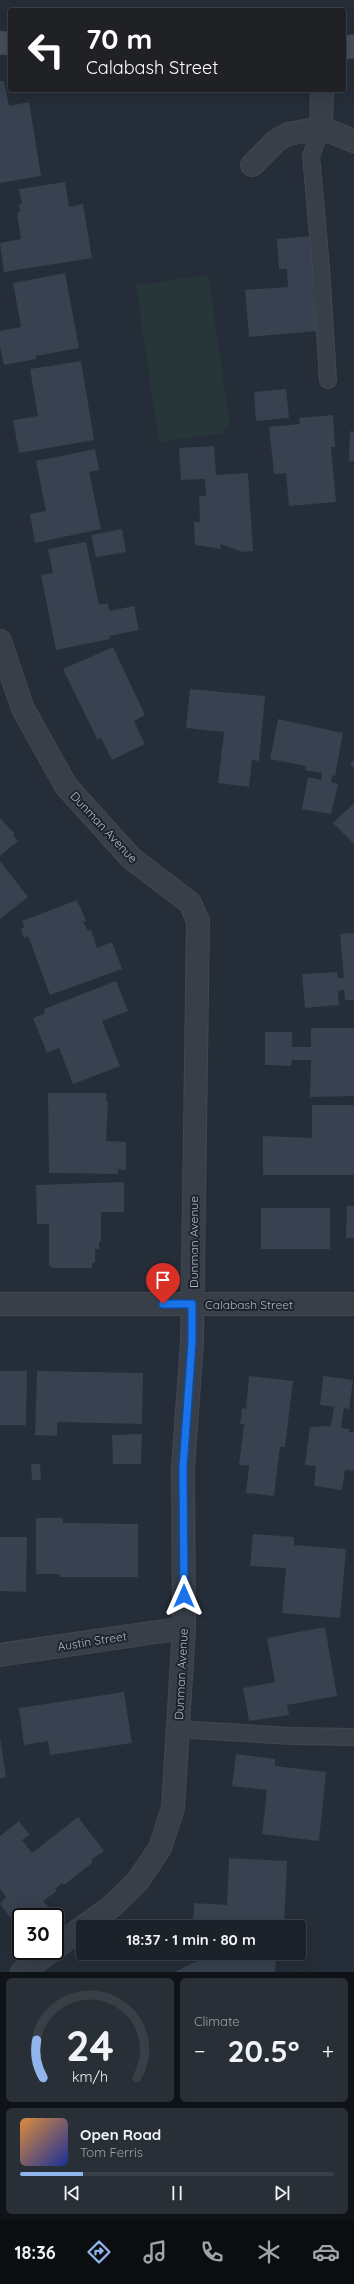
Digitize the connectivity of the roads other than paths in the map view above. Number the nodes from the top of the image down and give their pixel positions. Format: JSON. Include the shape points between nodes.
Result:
{"nodes":[{"id":1,"x":322,"y":92,"type":"edge"},
{"id":2,"x":321,"y":128,"type":"junction"},
{"id":3,"x":354,"y":142,"type":"edge"},
{"id":4,"x":252,"y":165,"type":"dead end"},
{"id":5,"x":328,"y":380,"type":"dead end"},
{"id":6,"x":0,"y":642,"type":"edge"},
{"id":7,"x":0,"y":1304,"type":"edge"},
{"id":8,"x":192,"y":1304,"type":"junction"},
{"id":9,"x":354,"y":1304,"type":"edge"},
{"id":10,"x":184,"y":1628,"type":"junction"},
{"id":11,"x":0,"y":1655,"type":"edge"},
{"id":12,"x":178,"y":1729,"type":"junction"},
{"id":13,"x":354,"y":1737,"type":"edge"},
{"id":14,"x":93,"y":1920,"type":"edge"},
{"id":15,"x":76,"y":1932,"type":"edge"},
{"id":16,"x":64,"y":1941,"type":"edge"},
{"id":17,"x":38,"y":1960,"type":"edge"},
{"id":18,"x":22,"y":1972,"type":"edge"}],
"edges":[{"from":1,"to":2,"type":"street"},
{"from":2,"to":3,"type":"street"},
{"from":2,"to":4,"type":"street","via":[[288,134],[276,141]]},
{"from":2,"to":5,"type":"lane","via":[[311,156]]},
{"from":6,"to":8,"type":"street","name":"Dunman Avenue","via":[[24,709],[66,786],[131,858],[190,903],[198,921]]},
{"from":7,"to":8,"type":"street","name":"Calabash Street"},
{"from":8,"to":9,"type":"street","name":"Calabash Street"},
{"from":8,"to":10,"type":"street","name":"Dunman Avenue","via":[[192,1342],[183,1468]]},
{"from":10,"to":11,"type":"street","name":"Austin Street"},
{"from":10,"to":12,"type":"street","name":"Dunman Avenue"},
{"from":12,"to":13,"type":"lane"},
{"from":12,"to":14,"type":"street","name":"Dunman Avenue","via":[[173,1808],[160,1848],[137,1882],[111,1907]]},
{"from":15,"to":16,"type":"street","name":"Dunman Avenue"},
{"from":17,"to":18,"type":"street"}]}
